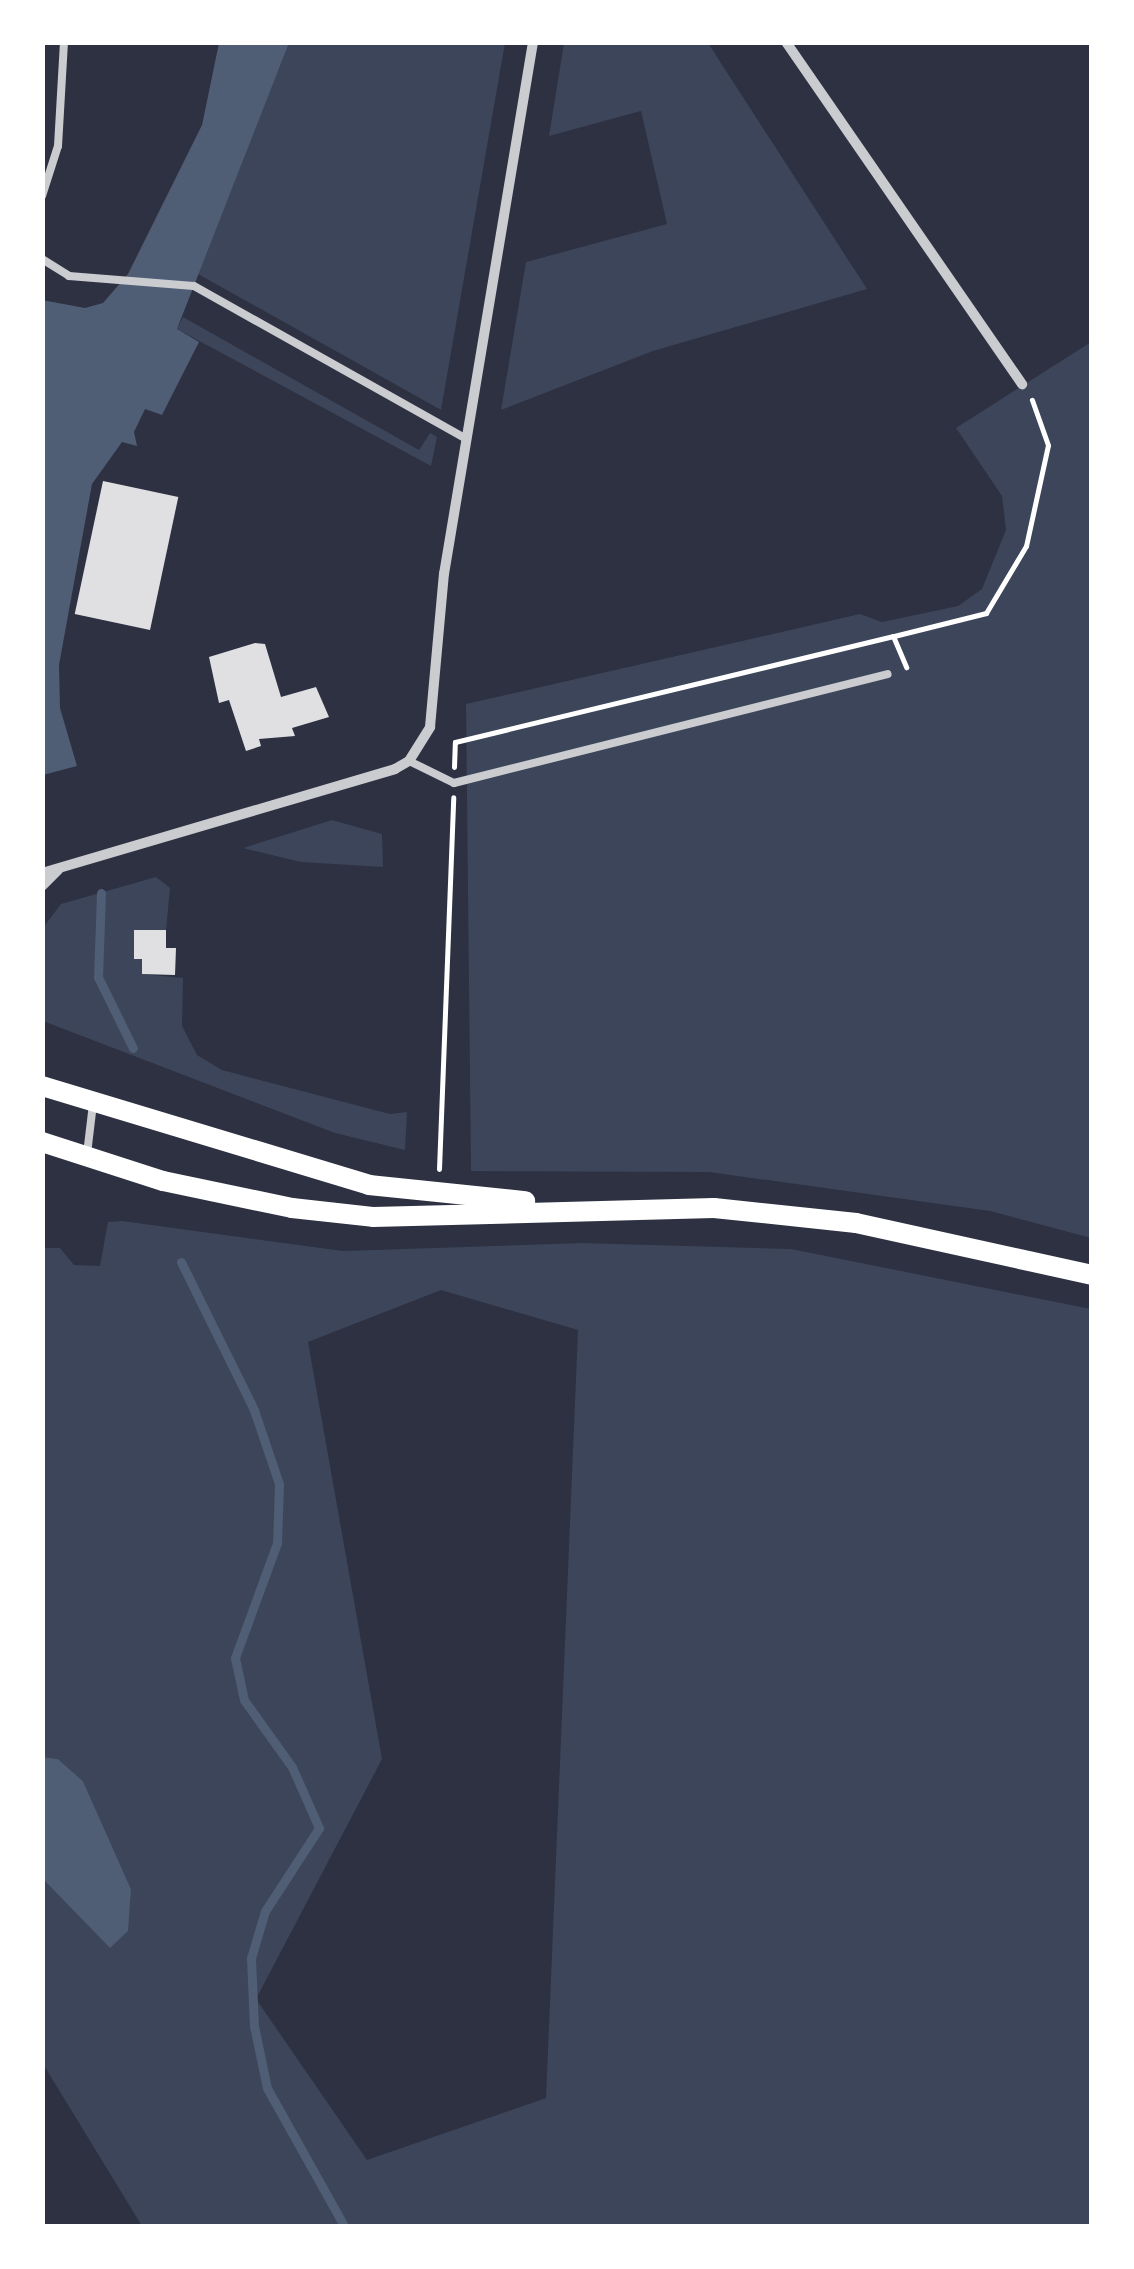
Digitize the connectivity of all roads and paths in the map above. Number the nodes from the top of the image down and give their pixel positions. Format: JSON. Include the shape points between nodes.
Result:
{"nodes":[{"id":1,"x":64,"y":42,"type":"edge"},
{"id":2,"x":533,"y":42,"type":"edge"},
{"id":3,"x":786,"y":42,"type":"edge"},
{"id":4,"x":42,"y":196,"type":"edge"},
{"id":5,"x":42,"y":259,"type":"edge"},
{"id":6,"x":1022,"y":384,"type":"dead end"},
{"id":7,"x":1032,"y":397,"type":"dead end"},
{"id":8,"x":467,"y":439,"type":"junction"},
{"id":9,"x":893,"y":636,"type":"junction"},
{"id":10,"x":906,"y":667,"type":"dead end"},
{"id":11,"x":888,"y":674,"type":"dead end"},
{"id":12,"x":409,"y":760,"type":"junction"},
{"id":13,"x":454,"y":782,"type":"junction"},
{"id":14,"x":62,"y":866,"type":"junction"},
{"id":15,"x":42,"y":873,"type":"edge"},
{"id":16,"x":42,"y":886,"type":"edge"},
{"id":17,"x":42,"y":1086,"type":"edge"},
{"id":18,"x":99,"y":1105,"type":"junction"},
{"id":19,"x":42,"y":1142,"type":"edge"},
{"id":20,"x":87,"y":1158,"type":"junction"},
{"id":21,"x":439,"y":1169,"type":"dead end"},
{"id":22,"x":636,"y":1208,"type":"junction"},
{"id":23,"x":1092,"y":1275,"type":"edge"}],
"edges":[{"from":1,"to":4,"type":"lane","via":[[58,146]]},
{"from":2,"to":8,"type":"street"},
{"from":3,"to":6,"type":"street"},
{"from":5,"to":8,"type":"lane","via":[[69,276],[194,286]]},
{"from":7,"to":9,"type":"path","via":[[1048,445],[1026,546],[986,613]]},
{"from":8,"to":12,"type":"street","via":[[444,574],[430,727]]},
{"from":9,"to":10,"type":"path"},
{"from":9,"to":13,"type":"path","via":[[456,742]]},
{"from":11,"to":13,"type":"lane"},
{"from":12,"to":13,"type":"lane"},
{"from":12,"to":14,"type":"street"},
{"from":13,"to":21,"type":"path"},
{"from":14,"to":15,"type":"street"},
{"from":14,"to":16,"type":"street"},
{"from":17,"to":18,"type":"main road"},
{"from":18,"to":20,"type":"lane"},
{"from":18,"to":22,"type":"main road","via":[[400,1190]]},
{"from":19,"to":20,"type":"main road"},
{"from":20,"to":22,"type":"main road","via":[[183,1186],[373,1218]]},
{"from":22,"to":23,"type":"main road","via":[[714,1208],[856,1223]]}]}
